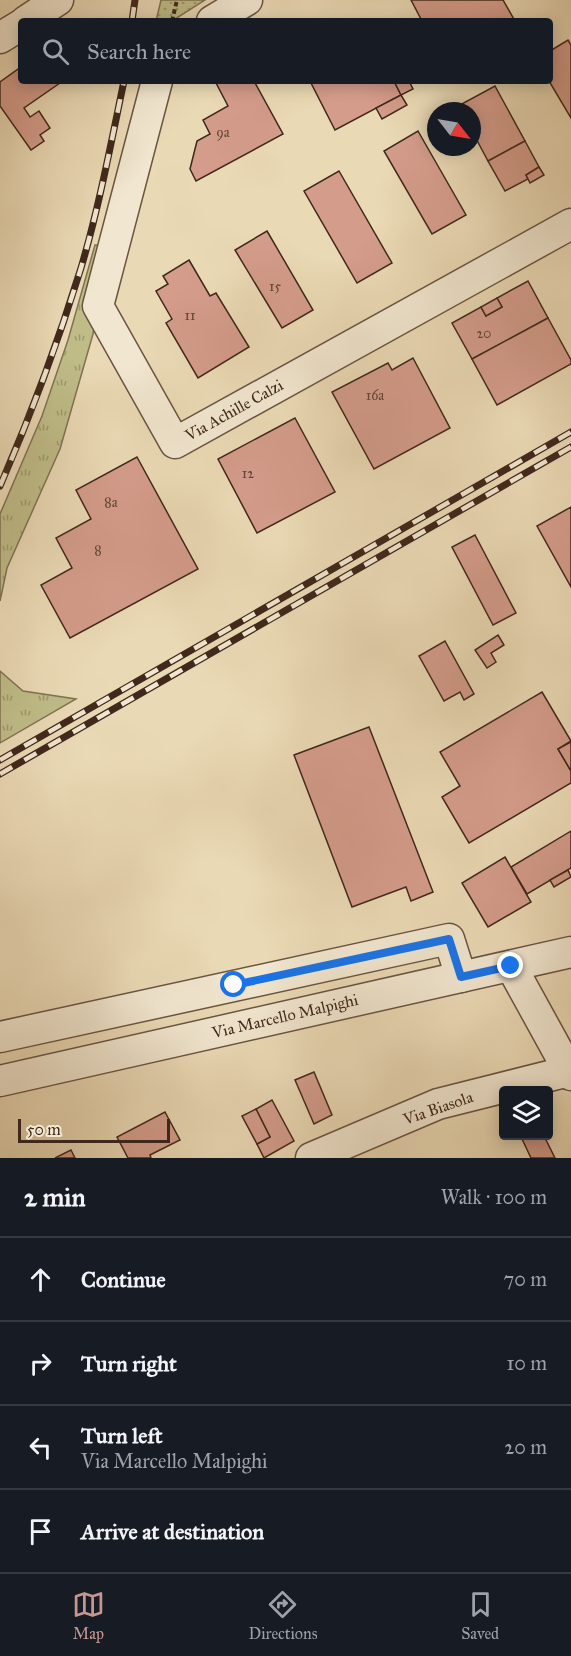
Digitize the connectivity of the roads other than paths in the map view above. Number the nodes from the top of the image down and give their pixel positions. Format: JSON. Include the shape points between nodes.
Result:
{"nodes":[{"id":1,"x":58,"y":0,"type":"edge"},
{"id":2,"x":247,"y":0,"type":"edge"},
{"id":3,"x":31,"y":18,"type":"edge"},
{"id":4,"x":217,"y":18,"type":"edge"},
{"id":5,"x":18,"y":27,"type":"edge"},
{"id":6,"x":0,"y":38,"type":"edge"},
{"id":7,"x":156,"y":84,"type":"edge"},
{"id":8,"x":571,"y":224,"type":"edge"},
{"id":9,"x":571,"y":952,"type":"edge"},
{"id":10,"x":341,"y":962,"type":"junction"},
{"id":11,"x":511,"y":966,"type":"junction"},
{"id":12,"x":461,"y":977,"type":"junction"},
{"id":13,"x":349,"y":1001,"type":"junction"},
{"id":14,"x":0,"y":1037,"type":"edge"},
{"id":15,"x":570,"y":1073,"type":"edge"},
{"id":16,"x":0,"y":1081,"type":"edge"},
{"id":17,"x":311,"y":1158,"type":"edge"}],
"edges":[{"from":1,"to":3,"type":"street"},
{"from":2,"to":4,"type":"street"},
{"from":5,"to":6,"type":"street"},
{"from":7,"to":8,"type":"street","name":"Via Achille Calzi","via":[[98,306],[175,443]]},
{"from":9,"to":11,"type":"street","name":"Via Marcello Malpighi"},
{"from":10,"to":12,"type":"street","via":[[449,939]]},
{"from":10,"to":13,"type":"street"},
{"from":10,"to":14,"type":"street"},
{"from":11,"to":12,"type":"street","name":"Via Marcello Malpighi"},
{"from":11,"to":15,"type":"street"},
{"from":12,"to":13,"type":"street","name":"Via Marcello Malpighi"},
{"from":13,"to":16,"type":"street","name":"Via Marcello Malpighi"},
{"from":15,"to":17,"type":"street","name":"Via Biasola","via":[[438,1104]]}]}
